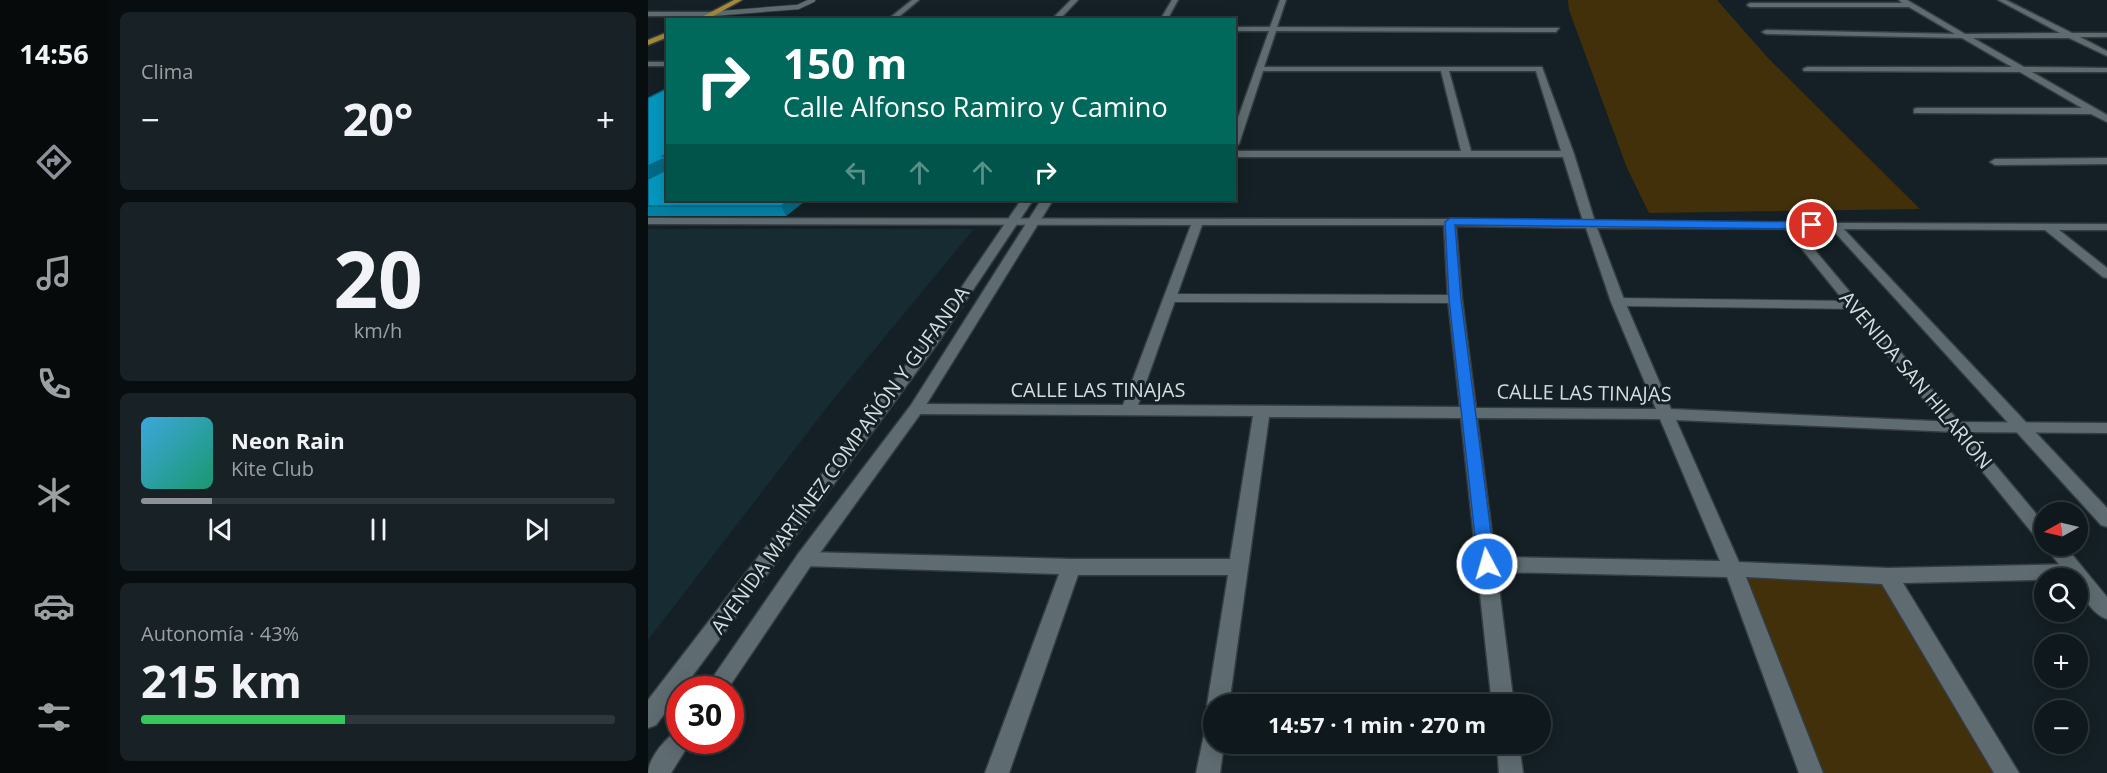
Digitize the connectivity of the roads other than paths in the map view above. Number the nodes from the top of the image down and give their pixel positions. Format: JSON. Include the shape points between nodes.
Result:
{"nodes":[{"id":1,"x":739,"y":0,"type":"edge"},
{"id":2,"x":813,"y":0,"type":"edge"},
{"id":3,"x":916,"y":0,"type":"edge"},
{"id":4,"x":1075,"y":0,"type":"edge"},
{"id":5,"x":1175,"y":0,"type":"edge"},
{"id":6,"x":1283,"y":0,"type":"edge"},
{"id":7,"x":1902,"y":0,"type":"edge"},
{"id":8,"x":2001,"y":0,"type":"edge"},
{"id":9,"x":1750,"y":5,"type":"dead end"},
{"id":10,"x":1911,"y":5,"type":"junction"},
{"id":11,"x":648,"y":14,"type":"edge"},
{"id":12,"x":710,"y":14,"type":"junction"},
{"id":13,"x":703,"y":18,"type":"edge"},
{"id":14,"x":893,"y":18,"type":"edge"},
{"id":15,"x":1056,"y":18,"type":"edge"},
{"id":16,"x":1164,"y":18,"type":"edge"},
{"id":17,"x":1236,"y":21,"type":"edge"},
{"id":18,"x":648,"y":22,"type":"edge"},
{"id":19,"x":666,"y":22,"type":"edge"},
{"id":20,"x":1548,"y":23,"type":"dead end"},
{"id":21,"x":1275,"y":26,"type":"junction"},
{"id":22,"x":1236,"y":29,"type":"edge"},
{"id":23,"x":1556,"y":30,"type":"dead end"},
{"id":24,"x":1766,"y":32,"type":"dead end"},
{"id":25,"x":666,"y":35,"type":"edge"},
{"id":26,"x":2107,"y":35,"type":"edge"},
{"id":27,"x":1962,"y":36,"type":"junction"},
{"id":28,"x":2071,"y":36,"type":"junction"},
{"id":29,"x":648,"y":43,"type":"edge"},
{"id":30,"x":2107,"y":54,"type":"edge"},
{"id":31,"x":648,"y":64,"type":"edge"},
{"id":32,"x":666,"y":64,"type":"edge"},
{"id":33,"x":1262,"y":69,"type":"junction"},
{"id":34,"x":1444,"y":69,"type":"junction"},
{"id":35,"x":1807,"y":69,"type":"dead end"},
{"id":36,"x":2021,"y":69,"type":"junction"},
{"id":37,"x":2107,"y":70,"type":"edge"},
{"id":38,"x":1917,"y":111,"type":"dead end"},
{"id":39,"x":2093,"y":111,"type":"junction"},
{"id":40,"x":2107,"y":111,"type":"edge"},
{"id":41,"x":2107,"y":119,"type":"edge"},
{"id":42,"x":1236,"y":139,"type":"edge"},
{"id":43,"x":1236,"y":154,"type":"edge"},
{"id":44,"x":1569,"y":154,"type":"junction"},
{"id":45,"x":1467,"y":155,"type":"junction"},
{"id":46,"x":2107,"y":161,"type":"edge"},
{"id":47,"x":1995,"y":162,"type":"dead end"},
{"id":48,"x":1026,"y":201,"type":"edge"},
{"id":49,"x":1046,"y":201,"type":"edge"},
{"id":50,"x":648,"y":221,"type":"edge"},
{"id":51,"x":1012,"y":221,"type":"junction"},
{"id":52,"x":1032,"y":221,"type":"junction"},
{"id":53,"x":1198,"y":221,"type":"junction"},
{"id":54,"x":1450,"y":222,"type":"junction"},
{"id":55,"x":1589,"y":225,"type":"junction"},
{"id":56,"x":1788,"y":225,"type":"junction"},
{"id":57,"x":1835,"y":226,"type":"junction"},
{"id":58,"x":2048,"y":227,"type":"junction"},
{"id":59,"x":2107,"y":227,"type":"edge"},
{"id":60,"x":2107,"y":274,"type":"edge"},
{"id":61,"x":1170,"y":298,"type":"junction"},
{"id":62,"x":1455,"y":299,"type":"junction"},
{"id":63,"x":1618,"y":302,"type":"junction"},
{"id":64,"x":1854,"y":304,"type":"junction"},
{"id":65,"x":916,"y":410,"type":"junction"},
{"id":66,"x":1262,"y":411,"type":"junction"},
{"id":67,"x":1128,"y":412,"type":"junction"},
{"id":68,"x":1469,"y":412,"type":"junction"},
{"id":69,"x":1664,"y":414,"type":"junction"},
{"id":70,"x":1956,"y":427,"type":"junction"},
{"id":71,"x":2021,"y":428,"type":"junction"},
{"id":72,"x":2107,"y":428,"type":"edge"},
{"id":73,"x":2107,"y":520,"type":"edge"},
{"id":74,"x":2034,"y":523,"type":"edge"},
{"id":75,"x":2062,"y":556,"type":"edge"},
{"id":76,"x":805,"y":559,"type":"junction"},
{"id":77,"x":1487,"y":564,"type":"junction"},
{"id":78,"x":1071,"y":567,"type":"junction"},
{"id":79,"x":1238,"y":567,"type":"junction"},
{"id":80,"x":2072,"y":568,"type":"edge"},
{"id":81,"x":1733,"y":569,"type":"junction"},
{"id":82,"x":2034,"y":573,"type":"edge"},
{"id":83,"x":1888,"y":576,"type":"junction"},
{"id":84,"x":2088,"y":588,"type":"edge"},
{"id":85,"x":2107,"y":611,"type":"edge"},
{"id":86,"x":725,"y":676,"type":"edge"},
{"id":87,"x":1220,"y":694,"type":"edge"},
{"id":88,"x":1502,"y":694,"type":"edge"},
{"id":89,"x":648,"y":718,"type":"edge"},
{"id":90,"x":671,"y":754,"type":"edge"},
{"id":91,"x":1211,"y":754,"type":"edge"},
{"id":92,"x":1509,"y":754,"type":"edge"},
{"id":93,"x":657,"y":773,"type":"edge"},
{"id":94,"x":997,"y":773,"type":"edge"},
{"id":95,"x":1208,"y":773,"type":"edge"},
{"id":96,"x":1511,"y":773,"type":"edge"},
{"id":97,"x":1811,"y":773,"type":"edge"},
{"id":98,"x":2007,"y":773,"type":"edge"}],
"edges":[{"from":1,"to":12,"type":"main road"},
{"from":2,"to":12,"type":"lane","via":[[798,7]]},
{"from":3,"to":14,"type":"street"},
{"from":4,"to":15,"type":"street"},
{"from":5,"to":16,"type":"street"},
{"from":6,"to":21,"type":"street"},
{"from":7,"to":10,"type":"street"},
{"from":8,"to":28,"type":"street"},
{"from":9,"to":10,"type":"street"},
{"from":10,"to":27,"type":"street"},
{"from":11,"to":12,"type":"street"},
{"from":12,"to":13,"type":"main road"},
{"from":17,"to":21,"type":"street"},
{"from":18,"to":19,"type":"street"},
{"from":20,"to":21,"type":"street"},
{"from":21,"to":22,"type":"street"},
{"from":21,"to":23,"type":"street"},
{"from":21,"to":33,"type":"street"},
{"from":24,"to":27,"type":"street"},
{"from":25,"to":29,"type":"main road"},
{"from":26,"to":28,"type":"street"},
{"from":27,"to":28,"type":"street"},
{"from":27,"to":36,"type":"street"},
{"from":28,"to":30,"type":"street"},
{"from":31,"to":32,"type":"street"},
{"from":33,"to":34,"type":"street"},
{"from":33,"to":42,"type":"street"},
{"from":34,"to":44,"type":"street","via":[[1539,69]]},
{"from":34,"to":45,"type":"street"},
{"from":35,"to":36,"type":"street"},
{"from":36,"to":37,"type":"street"},
{"from":36,"to":39,"type":"street"},
{"from":38,"to":39,"type":"street"},
{"from":39,"to":40,"type":"street"},
{"from":39,"to":41,"type":"street"},
{"from":43,"to":45,"type":"street"},
{"from":44,"to":45,"type":"street"},
{"from":44,"to":55,"type":"street"},
{"from":46,"to":47,"type":"street"},
{"from":48,"to":51,"type":"street","name":"AVENIDA MARTÍNEZ COMPAÑÓN Y GUFANDA"},
{"from":49,"to":52,"type":"street","name":"AVENIDA MARTÍNEZ COMPAÑÓN Y GUFANDA"},
{"from":50,"to":51,"type":"street"},
{"from":51,"to":52,"type":"street"},
{"from":51,"to":89,"type":"street","name":"AVENIDA MARTÍNEZ COMPAÑÓN Y GUFANDA","via":[[932,341]]},
{"from":52,"to":53,"type":"street"},
{"from":52,"to":65,"type":"street","name":"AVENIDA MARTÍNEZ COMPAÑÓN Y GUFANDA"},
{"from":53,"to":54,"type":"street"},
{"from":53,"to":61,"type":"street"},
{"from":54,"to":55,"type":"street"},
{"from":54,"to":62,"type":"street"},
{"from":55,"to":56,"type":"street"},
{"from":55,"to":63,"type":"street"},
{"from":56,"to":57,"type":"street"},
{"from":56,"to":64,"type":"street","name":"AVENIDA SAN HILARIÓN"},
{"from":57,"to":58,"type":"street"},
{"from":57,"to":71,"type":"street","name":"AVENIDA SAN HILARIÓN"},
{"from":58,"to":59,"type":"street"},
{"from":58,"to":60,"type":"street"},
{"from":61,"to":62,"type":"lane"},
{"from":61,"to":67,"type":"street"},
{"from":62,"to":68,"type":"street"},
{"from":63,"to":64,"type":"lane"},
{"from":63,"to":69,"type":"street"},
{"from":64,"to":70,"type":"street","name":"AVENIDA SAN HILARIÓN"},
{"from":65,"to":67,"type":"street","name":"CALLE LAS TINAJAS"},
{"from":65,"to":76,"type":"street","name":"AVENIDA MARTÍNEZ COMPAÑÓN Y GUFANDA"},
{"from":66,"to":67,"type":"street","name":"CALLE LAS TINAJAS"},
{"from":66,"to":68,"type":"street","name":"CALLE LAS TINAJAS"},
{"from":66,"to":79,"type":"street"},
{"from":68,"to":69,"type":"street","name":"CALLE LAS TINAJAS"},
{"from":68,"to":77,"type":"street"},
{"from":69,"to":70,"type":"street","name":"CALLE LAS TINAJAS"},
{"from":69,"to":81,"type":"street"},
{"from":70,"to":71,"type":"street","name":"CALLE LAS TINAJAS"},
{"from":70,"to":74,"type":"street","name":"AVENIDA SAN HILARIÓN"},
{"from":71,"to":72,"type":"street","name":"CALLE LAS TINAJAS"},
{"from":71,"to":73,"type":"street","name":"AVENIDA SAN HILARIÓN"},
{"from":75,"to":80,"type":"street"},
{"from":76,"to":78,"type":"street"},
{"from":76,"to":86,"type":"street","name":"AVENIDA MARTÍNEZ COMPAÑÓN Y GUFANDA"},
{"from":77,"to":81,"type":"street"},
{"from":77,"to":88,"type":"street"},
{"from":78,"to":79,"type":"street"},
{"from":78,"to":94,"type":"street"},
{"from":79,"to":87,"type":"street"},
{"from":81,"to":83,"type":"street"},
{"from":81,"to":97,"type":"street"},
{"from":82,"to":83,"type":"street"},
{"from":83,"to":98,"type":"street"},
{"from":84,"to":85,"type":"street"},
{"from":90,"to":93,"type":"street"},
{"from":91,"to":95,"type":"street"},
{"from":92,"to":96,"type":"street"}]}
